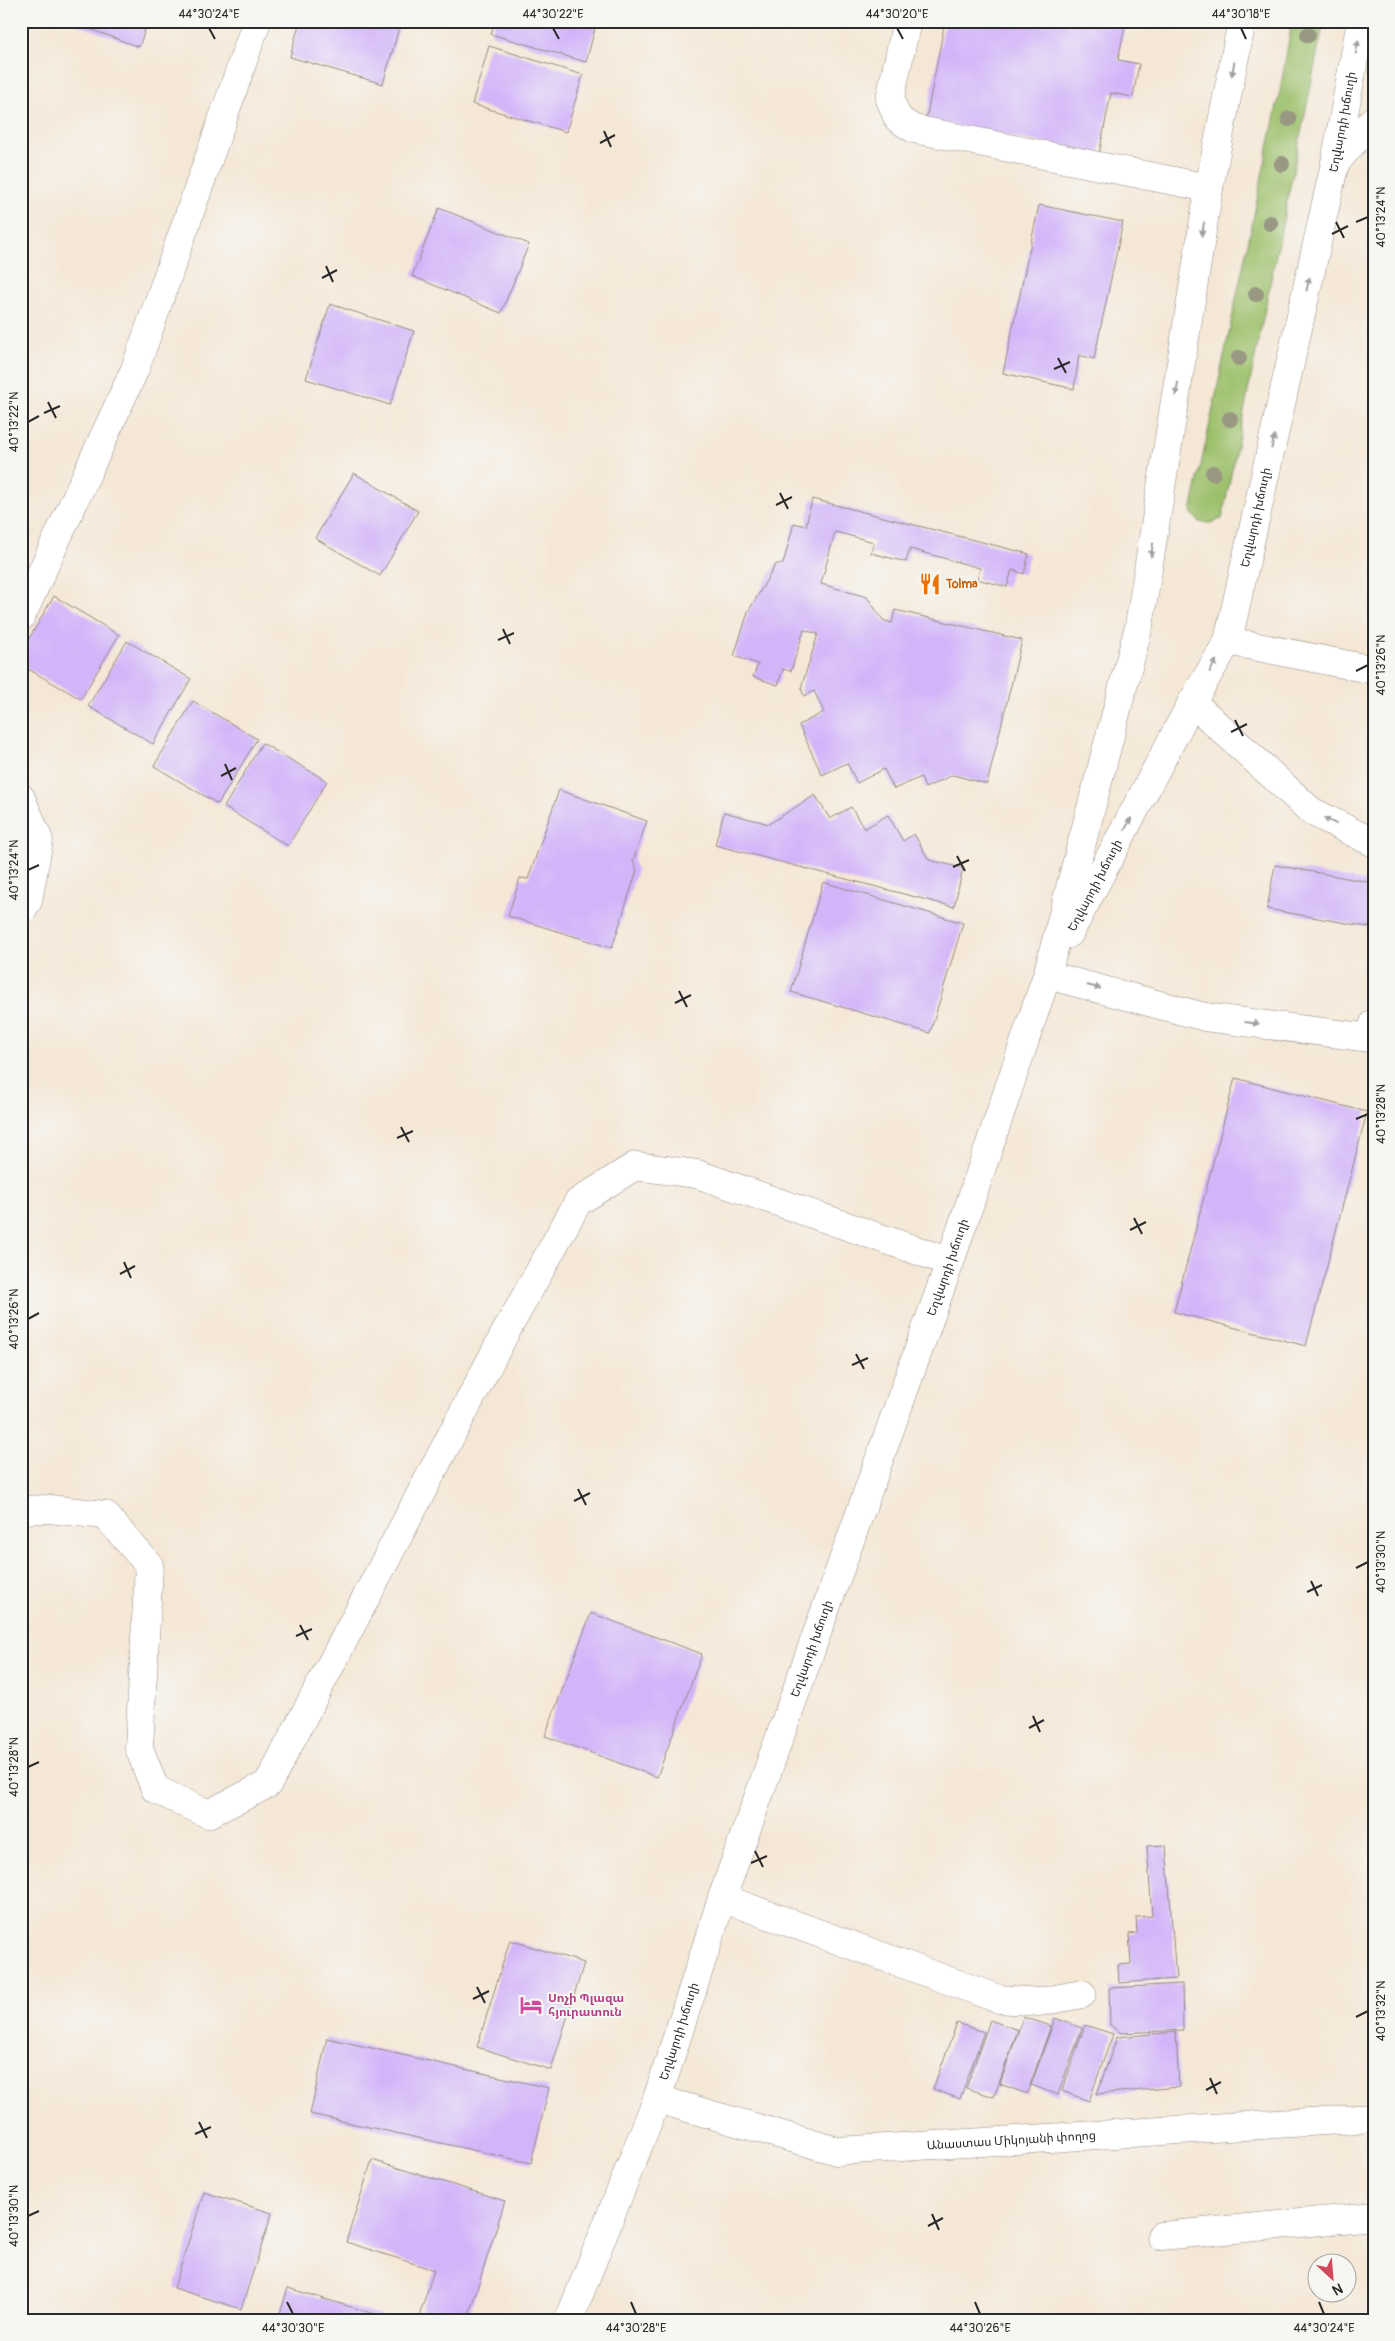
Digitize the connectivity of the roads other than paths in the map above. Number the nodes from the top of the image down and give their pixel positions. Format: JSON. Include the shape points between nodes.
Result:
{"nodes":[{"id":1,"x":257,"y":21,"type":"edge"},
{"id":2,"x":907,"y":21,"type":"edge"},
{"id":3,"x":1242,"y":21,"type":"edge"},
{"id":4,"x":1361,"y":21,"type":"edge"},
{"id":5,"x":1374,"y":119,"type":"edge"},
{"id":6,"x":1335,"y":164,"type":"junction"},
{"id":7,"x":1209,"y":188,"type":"junction"},
{"id":8,"x":21,"y":617,"type":"edge"},
{"id":9,"x":1228,"y":640,"type":"junction"},
{"id":10,"x":1374,"y":670,"type":"edge"},
{"id":11,"x":1192,"y":702,"type":"junction"},
{"id":12,"x":21,"y":798,"type":"edge"},
{"id":13,"x":1374,"y":843,"type":"edge"},
{"id":14,"x":21,"y":912,"type":"edge"},
{"id":15,"x":1047,"y":975,"type":"junction"},
{"id":16,"x":1374,"y":1023,"type":"edge"},
{"id":17,"x":950,"y":1262,"type":"junction"},
{"id":18,"x":21,"y":1510,"type":"edge"},
{"id":19,"x":722,"y":1898,"type":"junction"},
{"id":20,"x":1082,"y":1994,"type":"dead end"},
{"id":21,"x":657,"y":2099,"type":"junction"},
{"id":22,"x":1374,"y":2118,"type":"edge"},
{"id":23,"x":1374,"y":2216,"type":"edge"},
{"id":24,"x":1161,"y":2236,"type":"dead end"},
{"id":25,"x":569,"y":2320,"type":"edge"}],
"edges":[{"from":1,"to":8,"type":"main road","via":[[135,369]]},
{"from":2,"to":7,"type":"main road","via":[[890,99],[898,119],[914,129]]},
{"from":3,"to":7,"type":"main road","name":"Եղվարդի խճուղի","one_way":true},
{"from":6,"to":4,"type":"main road","name":"Եղվարդի խճուղի","one_way":true},
{"from":5,"to":6,"type":"main road"},
{"from":9,"to":6,"type":"main road","name":"Եղվարդի խճուղի","one_way":true},
{"from":7,"to":15,"type":"main road","name":"Եղվարդի խճուղի","one_way":true,"via":[[1139,626]]},
{"from":9,"to":10,"type":"main road"},
{"from":11,"to":9,"type":"main road","name":"Եղվարդի խճուղի","one_way":true},
{"from":13,"to":11,"type":"main road","one_way":true,"via":[[1311,811]]},
{"from":15,"to":11,"type":"main road","name":"Եղվարդի խճուղի","one_way":true},
{"from":12,"to":14,"type":"main road","via":[[40,840],[28,901]]},
{"from":15,"to":16,"type":"main road","one_way":true,"via":[[1205,1017],[1370,1038]]},
{"from":15,"to":17,"type":"main road","name":"Եղվարդի խճուղի"},
{"from":17,"to":18,"type":"main road","via":[[697,1174],[635,1166],[578,1202],[504,1334],[268,1784],[208,1814],[155,1789],[139,1748],[149,1565],[105,1515],[49,1509]]},
{"from":17,"to":19,"type":"main road","name":"Եղվարդի խճուղի"},
{"from":19,"to":20,"type":"main road","via":[[999,1999],[1039,2002]]},
{"from":19,"to":21,"type":"main road","name":"Եղվարդի խճուղի"},
{"from":21,"to":22,"type":"main road","name":"Անաստաս Միկոյանի փողոց","via":[[837,2151]]},
{"from":21,"to":25,"type":"main road","name":"Եղվարդի խճուղի"},
{"from":23,"to":24,"type":"main road"}]}
